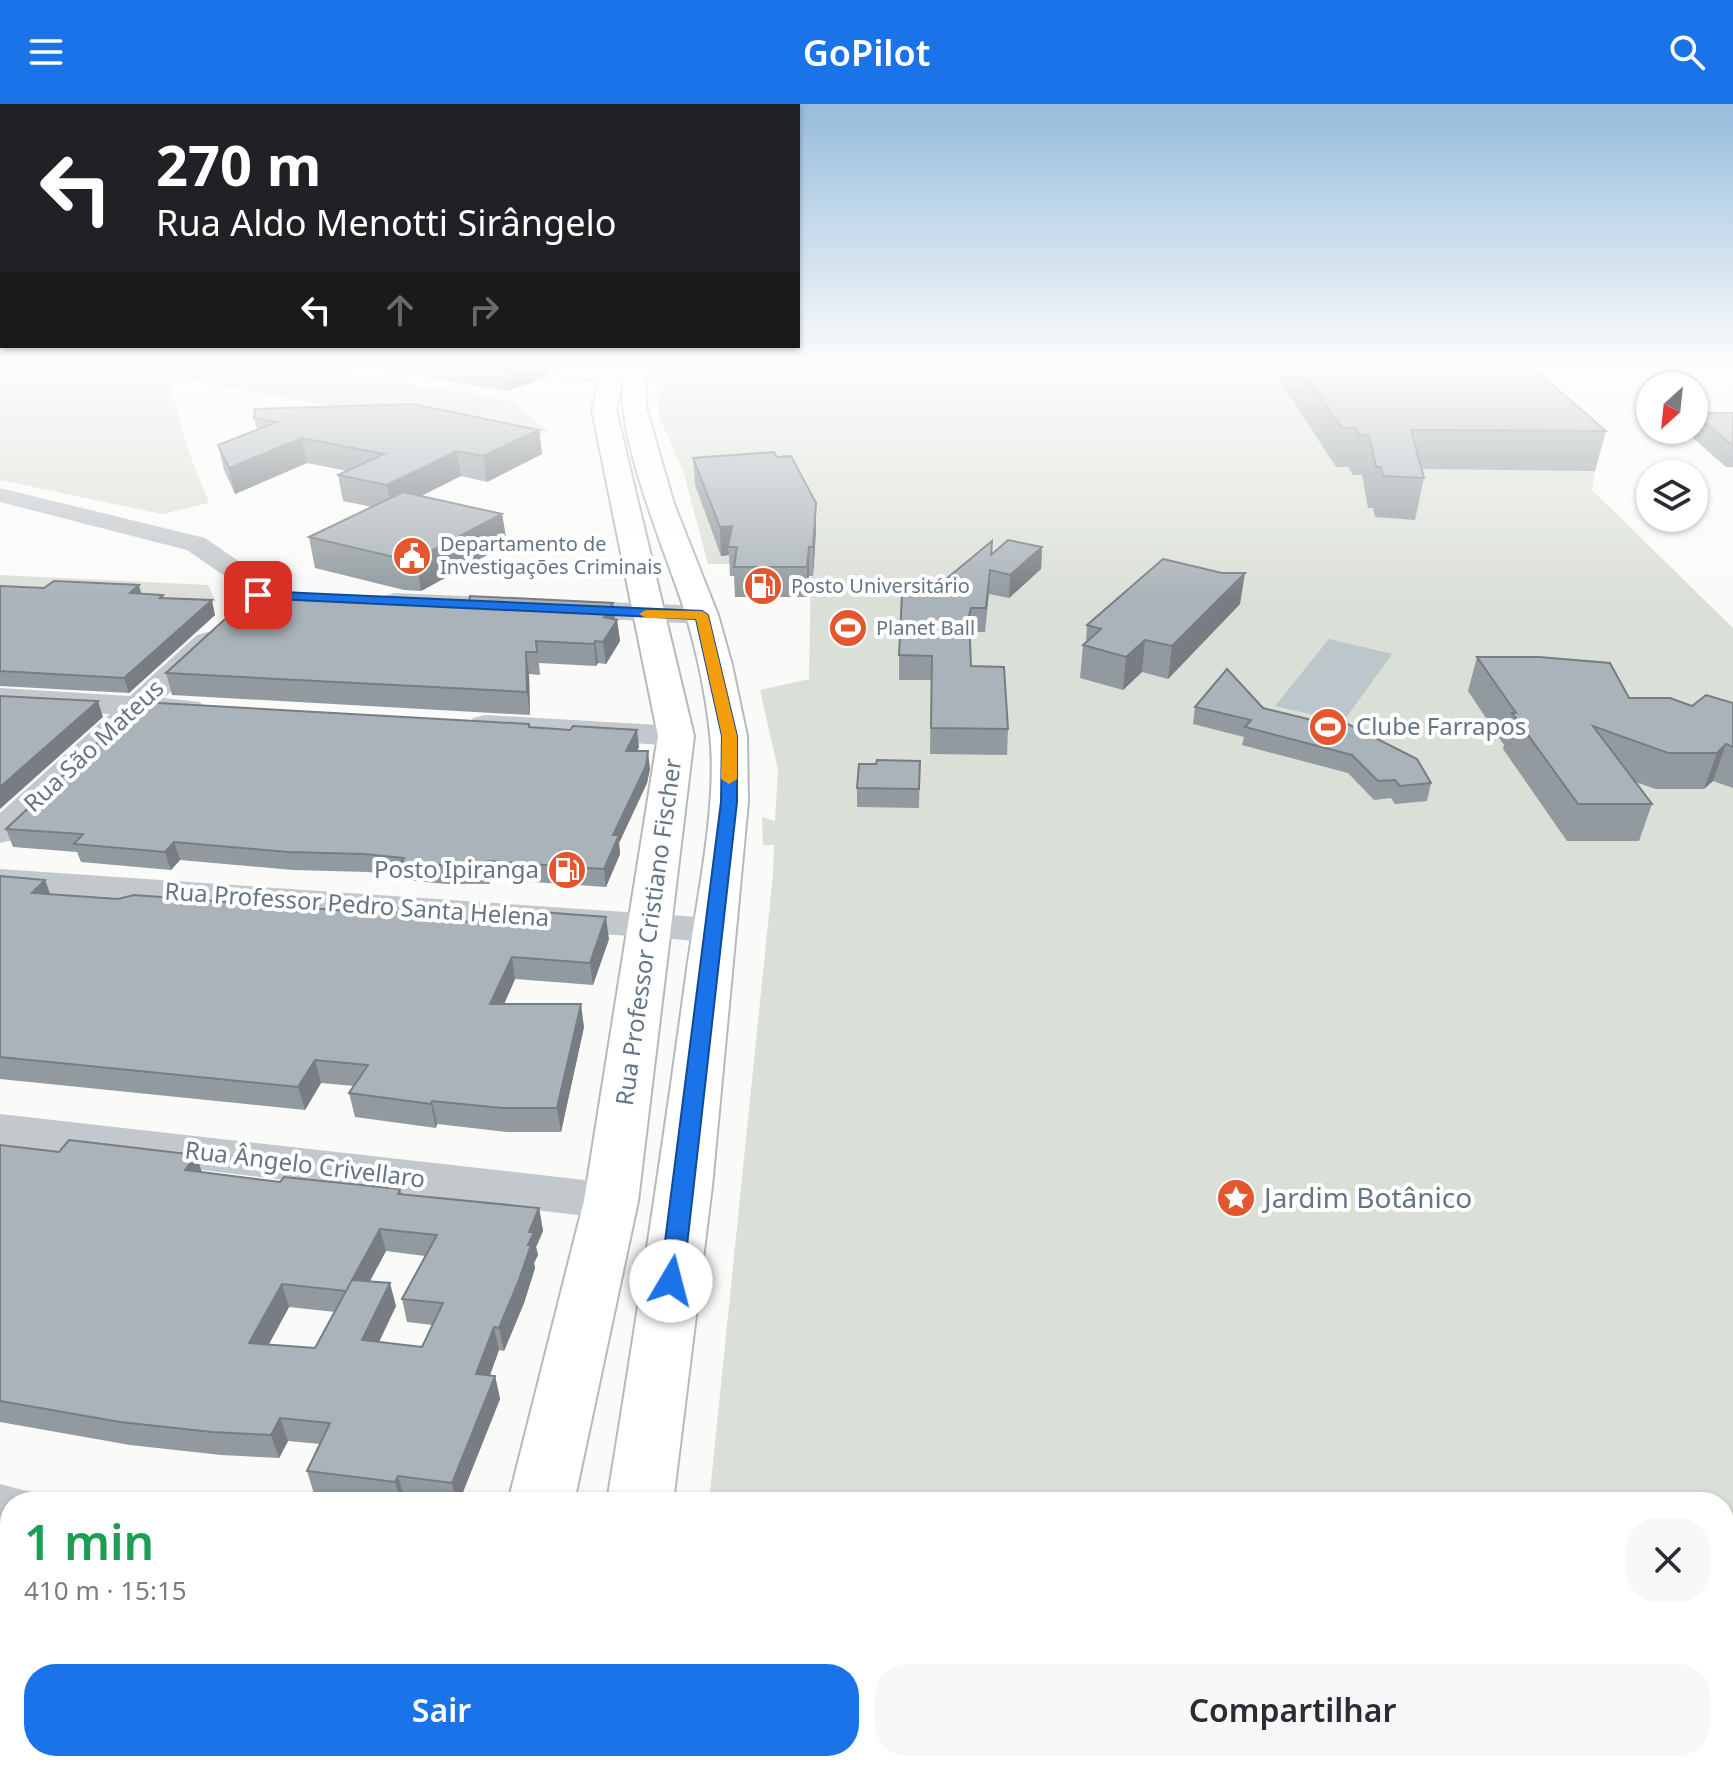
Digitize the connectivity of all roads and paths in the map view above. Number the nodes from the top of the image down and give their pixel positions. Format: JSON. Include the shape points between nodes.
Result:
{"nodes":[{"id":1,"x":617,"y":444,"type":"edge"},
{"id":2,"x":644,"y":444,"type":"edge"},
{"id":3,"x":0,"y":495,"type":"edge"},
{"id":4,"x":655,"y":547,"type":"junction"},
{"id":5,"x":362,"y":600,"type":"edge"},
{"id":6,"x":650,"y":615,"type":"junction"},
{"id":7,"x":702,"y":615,"type":"junction"},
{"id":8,"x":0,"y":698,"type":"edge"},
{"id":9,"x":137,"y":706,"type":"junction"},
{"id":10,"x":216,"y":711,"type":"edge"},
{"id":11,"x":454,"y":724,"type":"edge"},
{"id":12,"x":676,"y":736,"type":"junction"},
{"id":13,"x":0,"y":832,"type":"edge"},
{"id":14,"x":0,"y":880,"type":"edge"},
{"id":15,"x":650,"y":926,"type":"junction"},
{"id":16,"x":713,"y":930,"type":"junction"},
{"id":17,"x":0,"y":1130,"type":"edge"},
{"id":18,"x":611,"y":1201,"type":"junction"},
{"id":19,"x":543,"y":1492,"type":"edge"},
{"id":20,"x":641,"y":1492,"type":"edge"}],
"edges":[{"from":1,"to":4,"type":"main road","name":"Rua Professor Cristiano Fischer"},
{"from":2,"to":4,"type":"main road","name":"Rua Professor Cristiano Fischer","via":[[660,504]]},
{"from":3,"to":9,"type":"street","name":"Rua São Mateus","via":[[196,544],[249,581],[254,606]]},
{"from":4,"to":6,"type":"main road","name":"Rua Professor Cristiano Fischer"},
{"from":4,"to":7,"type":"main road","name":"Rua Professor Cristiano Fischer"},
{"from":5,"to":6,"type":"street"},
{"from":6,"to":7,"type":"street"},
{"from":6,"to":12,"type":"main road","name":"Rua Professor Cristiano Fischer"},
{"from":7,"to":16,"type":"main road","name":"Rua Professor Cristiano Fischer","via":[[729,736],[729,802]]},
{"from":8,"to":9,"type":"street"},
{"from":9,"to":10,"type":"street"},
{"from":9,"to":13,"type":"street","name":"Rua São Mateus"},
{"from":11,"to":12,"type":"street"},
{"from":12,"to":15,"type":"main road","name":"Rua Professor Cristiano Fischer"},
{"from":14,"to":15,"type":"street","name":"Rua Professor Pedro Santa Helena"},
{"from":15,"to":16,"type":"street","name":"Rua Professor Pedro Santa Helena"},
{"from":15,"to":18,"type":"main road","name":"Rua Professor Cristiano Fischer"},
{"from":16,"to":20,"type":"main road","name":"Rua Professor Cristiano Fischer","via":[[685,1186]]},
{"from":17,"to":18,"type":"street","name":"Rua Ângelo Crivellaro"},
{"from":18,"to":19,"type":"main road","name":"Rua Professor Cristiano Fischer"}]}
